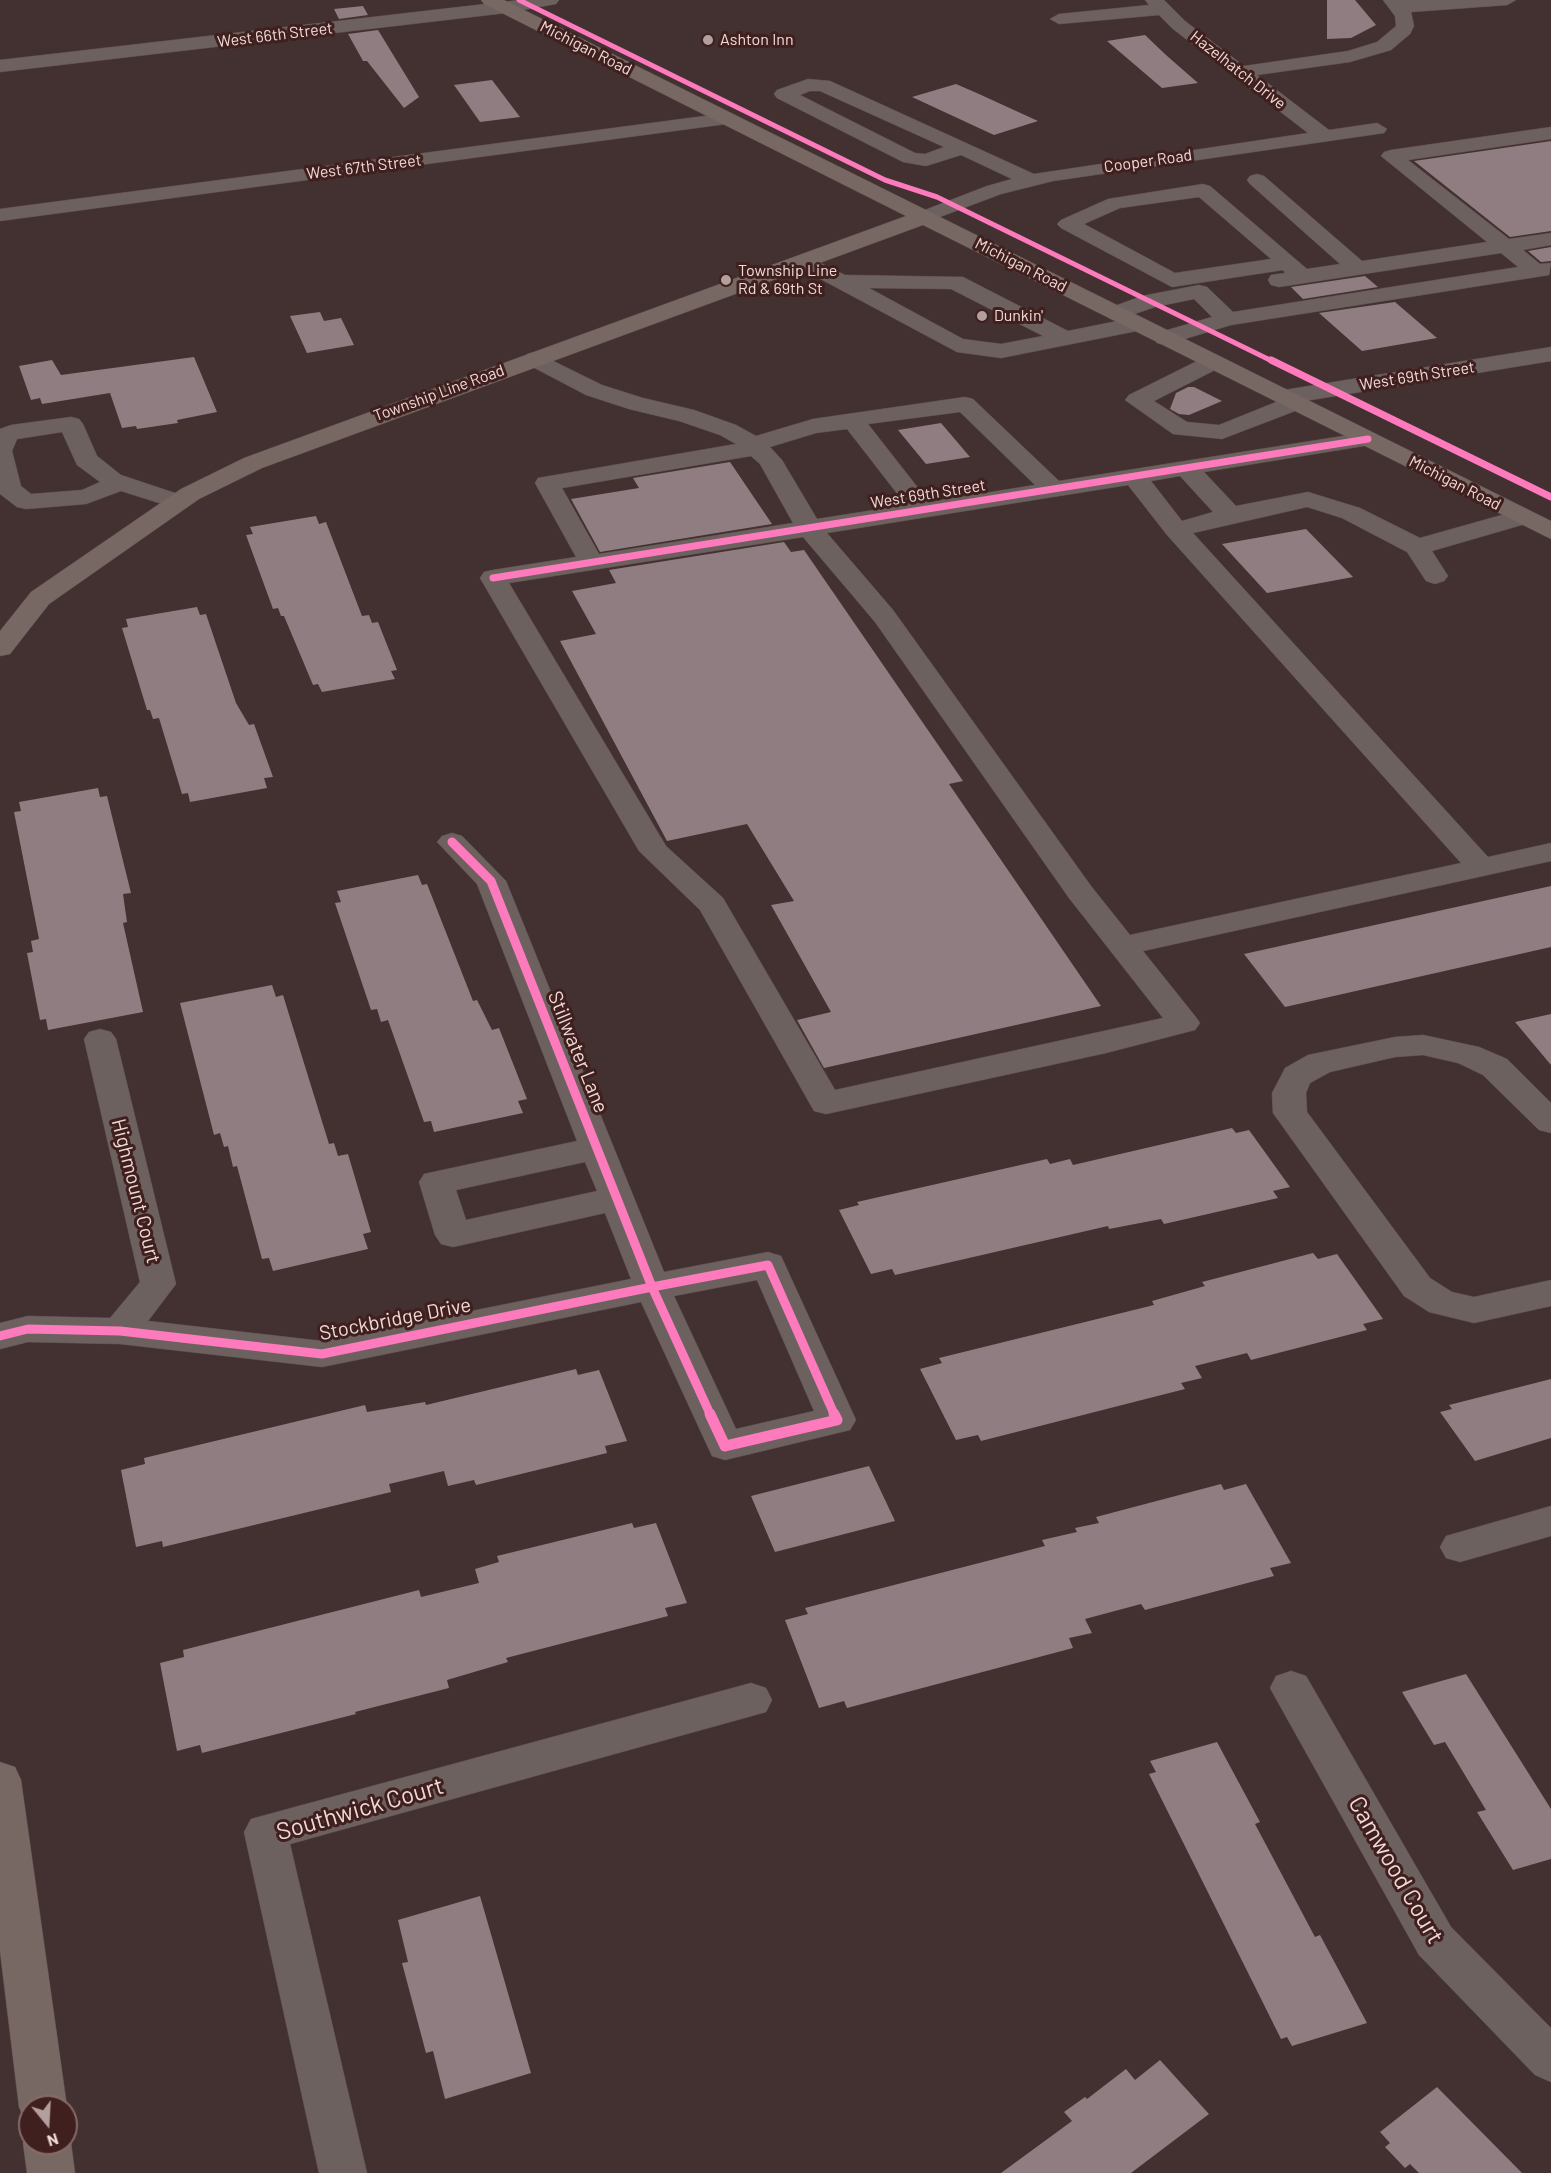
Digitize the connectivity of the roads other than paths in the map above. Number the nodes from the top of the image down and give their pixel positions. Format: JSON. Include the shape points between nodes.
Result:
{"nodes":[{"id":1,"x":550,"y":0,"type":"edge"},
{"id":2,"x":1507,"y":0,"type":"edge"},
{"id":3,"x":1395,"y":3,"type":"edge"},
{"id":4,"x":498,"y":4,"type":"edge"},
{"id":5,"x":1158,"y":5,"type":"edge"},
{"id":6,"x":1059,"y":19,"type":"dead end"},
{"id":7,"x":0,"y":66,"type":"edge"},
{"id":8,"x":1240,"y":72,"type":"junction"},
{"id":9,"x":727,"y":119,"type":"junction"},
{"id":10,"x":1377,"y":129,"type":"dead end"},
{"id":11,"x":1551,"y":133,"type":"edge"},
{"id":12,"x":1324,"y":136,"type":"junction"},
{"id":13,"x":962,"y":148,"type":"junction"},
{"id":14,"x":1031,"y":180,"type":"junction"},
{"id":15,"x":1257,"y":180,"type":"dead end"},
{"id":16,"x":0,"y":215,"type":"edge"},
{"id":17,"x":924,"y":217,"type":"junction"},
{"id":18,"x":1551,"y":239,"type":"edge"},
{"id":19,"x":1505,"y":246,"type":"junction"},
{"id":20,"x":806,"y":262,"type":"junction"},
{"id":21,"x":1357,"y":268,"type":"junction"},
{"id":22,"x":1295,"y":270,"type":"junction"},
{"id":23,"x":1543,"y":270,"type":"edge"},
{"id":24,"x":841,"y":281,"type":"junction"},
{"id":25,"x":1199,"y":292,"type":"junction"},
{"id":26,"x":1127,"y":319,"type":"junction"},
{"id":27,"x":1228,"y":319,"type":"junction"},
{"id":28,"x":1064,"y":338,"type":"junction"},
{"id":29,"x":1166,"y":338,"type":"junction"},
{"id":30,"x":1551,"y":354,"type":"edge"},
{"id":31,"x":535,"y":359,"type":"junction"},
{"id":32,"x":1214,"y":362,"type":"junction"},
{"id":33,"x":1289,"y":400,"type":"junction"},
{"id":34,"x":853,"y":421,"type":"junction"},
{"id":35,"x":1222,"y":432,"type":"junction"},
{"id":36,"x":1368,"y":439,"type":"junction"},
{"id":37,"x":755,"y":447,"type":"junction"},
{"id":38,"x":1264,"y":456,"type":"junction"},
{"id":39,"x":1186,"y":468,"type":"junction"},
{"id":40,"x":1134,"y":476,"type":"junction"},
{"id":41,"x":119,"y":483,"type":"junction"},
{"id":42,"x":1053,"y":489,"type":"junction"},
{"id":43,"x":178,"y":502,"type":"junction"},
{"id":44,"x":923,"y":510,"type":"junction"},
{"id":45,"x":1230,"y":515,"type":"junction"},
{"id":46,"x":1523,"y":517,"type":"junction"},
{"id":47,"x":809,"y":528,"type":"junction"},
{"id":48,"x":1176,"y":531,"type":"junction"},
{"id":49,"x":1551,"y":531,"type":"edge"},
{"id":50,"x":1417,"y":547,"type":"junction"},
{"id":51,"x":591,"y":562,"type":"junction"},
{"id":52,"x":1436,"y":576,"type":"dead end"},
{"id":53,"x":0,"y":648,"type":"edge"},
{"id":54,"x":452,"y":842,"type":"dead end"},
{"id":55,"x":1551,"y":852,"type":"edge"},
{"id":56,"x":1481,"y":867,"type":"junction"},
{"id":57,"x":1122,"y":946,"type":"junction"},
{"id":58,"x":100,"y":1039,"type":"dead end"},
{"id":59,"x":1548,"y":1113,"type":"edge"},
{"id":60,"x":597,"y":1148,"type":"junction"},
{"id":61,"x":617,"y":1199,"type":"junction"},
{"id":62,"x":652,"y":1287,"type":"junction"},
{"id":63,"x":1551,"y":1293,"type":"edge"},
{"id":64,"x":120,"y":1331,"type":"junction"},
{"id":65,"x":0,"y":1336,"type":"edge"},
{"id":66,"x":1551,"y":1521,"type":"edge"},
{"id":67,"x":1460,"y":1547,"type":"dead end"},
{"id":68,"x":1291,"y":1688,"type":"dead end"},
{"id":69,"x":751,"y":1700,"type":"dead end"},
{"id":70,"x":0,"y":1780,"type":"edge"},
{"id":71,"x":1551,"y":2060,"type":"edge"},
{"id":72,"x":41,"y":2095,"type":"edge"},
{"id":73,"x":49,"y":2155,"type":"edge"},
{"id":74,"x":51,"y":2173,"type":"edge"},
{"id":75,"x":343,"y":2173,"type":"edge"}],
"edges":[{"from":1,"to":4,"type":"street","name":"West 66th Street"},
{"from":2,"to":3,"type":"street"},
{"from":3,"to":8,"type":"street","via":[[1405,21],[1401,34],[1372,51]]},
{"from":4,"to":7,"type":"street","name":"West 66th Street"},
{"from":4,"to":9,"type":"main road","name":"Michigan Road"},
{"from":5,"to":6,"type":"street"},
{"from":5,"to":8,"type":"street","name":"Hazelhatch Drive"},
{"from":8,"to":12,"type":"street","name":"Hazelhatch Drive"},
{"from":9,"to":16,"type":"street","name":"West 67th Street"},
{"from":9,"to":17,"type":"main road","name":"Michigan Road"},
{"from":10,"to":12,"type":"street","name":"Cooper Road"},
{"from":11,"to":19,"type":"street","via":[[1391,156]]},
{"from":12,"to":14,"type":"street","name":"Cooper Road"},
{"from":13,"to":13,"type":"street","via":[[823,85],[807,85],[784,94],[910,158],[926,159]]},
{"from":13,"to":14,"type":"street"},
{"from":14,"to":17,"type":"street","name":"Cooper Road"},
{"from":15,"to":21,"type":"street"},
{"from":17,"to":20,"type":"main road","name":"Township Line Road"},
{"from":17,"to":26,"type":"main road","name":"Michigan Road"},
{"from":18,"to":19,"type":"street"},
{"from":19,"to":21,"type":"street"},
{"from":19,"to":23,"type":"street"},
{"from":20,"to":24,"type":"street"},
{"from":20,"to":31,"type":"main road","name":"Township Line Road"},
{"from":21,"to":22,"type":"street"},
{"from":22,"to":22,"type":"street","via":[[1203,190],[1115,203],[1068,224],[1172,280]]},
{"from":22,"to":25,"type":"street","via":[[1264,282]]},
{"from":23,"to":27,"type":"street"},
{"from":24,"to":28,"type":"street","via":[[955,282]]},
{"from":24,"to":28,"type":"street","via":[[957,345],[1001,351]]},
{"from":25,"to":26,"type":"street","via":[[1150,301]]},
{"from":25,"to":27,"type":"street"},
{"from":26,"to":28,"type":"street"},
{"from":26,"to":29,"type":"main road","name":"Michigan Road"},
{"from":27,"to":29,"type":"street"},
{"from":29,"to":32,"type":"main road","name":"Michigan Road"},
{"from":30,"to":33,"type":"street","name":"West 69th Street"},
{"from":31,"to":37,"type":"street","via":[[594,390],[700,419]]},
{"from":31,"to":43,"type":"main road","name":"Township Line Road","via":[[253,463]]},
{"from":32,"to":33,"type":"main road","name":"Michigan Road"},
{"from":32,"to":35,"type":"street","via":[[1137,400],[1181,429]]},
{"from":33,"to":35,"type":"street","name":"West 69th Street"},
{"from":33,"to":36,"type":"main road","name":"Michigan Road"},
{"from":34,"to":37,"type":"street","via":[[813,426]]},
{"from":34,"to":42,"type":"street","via":[[965,404]]},
{"from":34,"to":44,"type":"street"},
{"from":35,"to":38,"type":"street"},
{"from":36,"to":38,"type":"street","name":"West 69th Street"},
{"from":36,"to":46,"type":"main road","name":"Michigan Road"},
{"from":37,"to":47,"type":"street","via":[[775,467]]},
{"from":37,"to":51,"type":"street","via":[[547,483]]},
{"from":38,"to":39,"type":"street","name":"West 69th Street"},
{"from":39,"to":40,"type":"street","name":"West 69th Street"},
{"from":39,"to":45,"type":"street"},
{"from":40,"to":42,"type":"street","name":"West 69th Street"},
{"from":40,"to":48,"type":"street"},
{"from":41,"to":41,"type":"street","via":[[86,460],[71,424],[11,432],[0,451],[9,489],[26,502],[86,497]]},
{"from":41,"to":43,"type":"street"},
{"from":42,"to":44,"type":"street","name":"West 69th Street"},
{"from":43,"to":53,"type":"main road","name":"Township Line Road","via":[[40,598]]},
{"from":44,"to":47,"type":"street","name":"West 69th Street"},
{"from":45,"to":48,"type":"street"},
{"from":45,"to":50,"type":"street","via":[[1308,499],[1351,513]]},
{"from":46,"to":49,"type":"main road","name":"Michigan Road"},
{"from":46,"to":50,"type":"street"},
{"from":47,"to":51,"type":"street","name":"West 69th Street"},
{"from":47,"to":57,"type":"street","via":[[884,616],[982,758]]},
{"from":48,"to":56,"type":"street"},
{"from":50,"to":52,"type":"street"},
{"from":51,"to":57,"type":"street","name":"West 69th Street","via":[[493,578],[654,851],[712,905],[826,1103],[1184,1023]]},
{"from":54,"to":60,"type":"street","name":"Stillwater Lane","via":[[491,882]]},
{"from":55,"to":56,"type":"street"},
{"from":56,"to":57,"type":"street"},
{"from":58,"to":64,"type":"street","name":"Highmount Court","via":[[158,1284]]},
{"from":59,"to":63,"type":"street","via":[[1495,1067],[1467,1054],[1423,1045],[1320,1063],[1297,1076],[1289,1093],[1290,1113],[1417,1287],[1442,1303],[1474,1310]]},
{"from":60,"to":61,"type":"street","name":"Stillwater Lane"},
{"from":60,"to":61,"type":"street","via":[[436,1182],[453,1235]]},
{"from":61,"to":62,"type":"street","name":"Stillwater Lane"},
{"from":62,"to":62,"type":"street","name":"Stockbridge Drive","via":[[725,1446],[837,1420],[768,1265]]},
{"from":62,"to":64,"type":"street","name":"Stockbridge Drive","via":[[322,1354]]},
{"from":64,"to":65,"type":"street","name":"Stockbridge Drive","via":[[28,1329]]},
{"from":66,"to":67,"type":"street"},
{"from":68,"to":71,"type":"street","name":"Camwood Court","via":[[1435,1941]]},
{"from":69,"to":75,"type":"street","name":"Southwick Court","via":[[266,1832]]},
{"from":70,"to":72,"type":"main road"},
{"from":73,"to":74,"type":"main road"}]}
